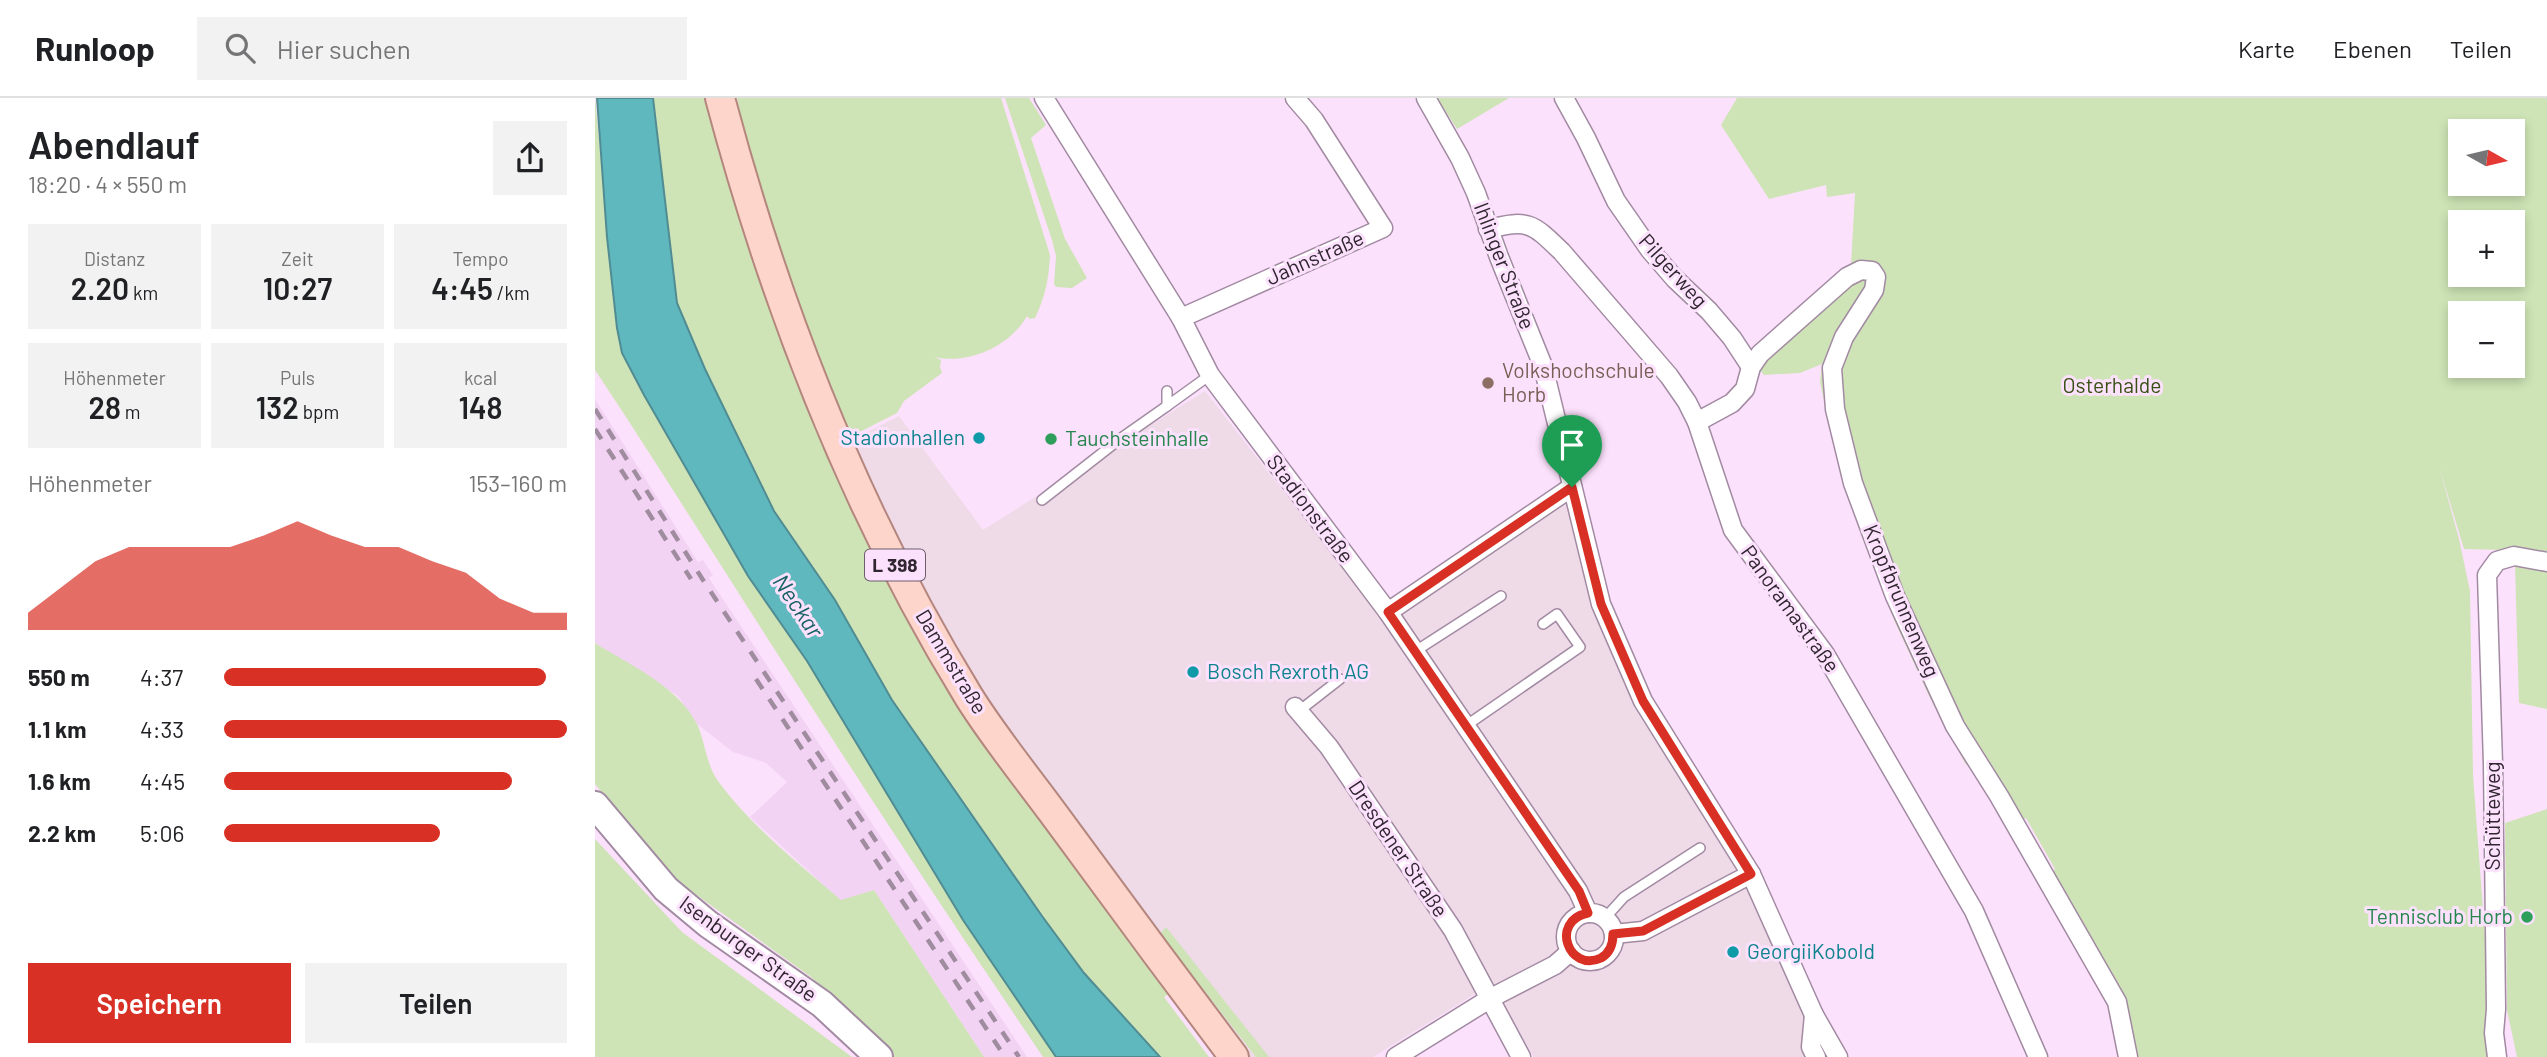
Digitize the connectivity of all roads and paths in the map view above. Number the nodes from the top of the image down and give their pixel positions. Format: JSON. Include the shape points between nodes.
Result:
{"nodes":[{"id":1,"x":720,"y":98,"type":"edge"},
{"id":2,"x":1044,"y":98,"type":"edge"},
{"id":3,"x":1295,"y":98,"type":"edge"},
{"id":4,"x":1426,"y":98,"type":"edge"},
{"id":5,"x":1564,"y":98,"type":"edge"},
{"id":6,"x":1488,"y":229,"type":"junction"},
{"id":7,"x":1181,"y":318,"type":"junction"},
{"id":8,"x":1751,"y":366,"type":"junction"},
{"id":9,"x":1210,"y":375,"type":"junction"},
{"id":10,"x":1167,"y":391,"type":"dead end"},
{"id":11,"x":1167,"y":406,"type":"junction"},
{"id":12,"x":1697,"y":422,"type":"junction"},
{"id":13,"x":1572,"y":487,"type":"junction"},
{"id":14,"x":1042,"y":500,"type":"dead end"},
{"id":15,"x":2547,"y":562,"type":"edge"},
{"id":16,"x":1501,"y":596,"type":"dead end"},
{"id":17,"x":1388,"y":612,"type":"junction"},
{"id":18,"x":1543,"y":624,"type":"dead end"},
{"id":19,"x":1414,"y":652,"type":"junction"},
{"id":20,"x":1340,"y":679,"type":"dead end"},
{"id":21,"x":1297,"y":709,"type":"joint"},
{"id":22,"x":1464,"y":727,"type":"junction"},
{"id":23,"x":595,"y":805,"type":"edge"},
{"id":24,"x":1700,"y":848,"type":"dead end"},
{"id":25,"x":1751,"y":874,"type":"junction"},
{"id":26,"x":1602,"y":922,"type":"junction"},
{"id":27,"x":1571,"y":951,"type":"junction"},
{"id":28,"x":1491,"y":998,"type":"junction"},
{"id":29,"x":1814,"y":1015,"type":"junction"},
{"id":30,"x":879,"y":1057,"type":"edge"},
{"id":31,"x":1234,"y":1057,"type":"edge"},
{"id":32,"x":1396,"y":1057,"type":"edge"},
{"id":33,"x":1521,"y":1057,"type":"edge"},
{"id":34,"x":1816,"y":1057,"type":"edge"},
{"id":35,"x":1838,"y":1057,"type":"edge"},
{"id":36,"x":2038,"y":1057,"type":"edge"},
{"id":37,"x":2129,"y":1057,"type":"edge"},
{"id":38,"x":2497,"y":1057,"type":"edge"}],
"edges":[{"from":1,"to":31,"type":"main road","name":"Dammstraße","number":"L 398","via":[[788,323],[860,495],[909,592],[970,699]]},
{"from":2,"to":7,"type":"street","name":"Stadionstraße"},
{"from":3,"to":7,"type":"street","name":"Jahnstraße","via":[[1383,228]]},
{"from":4,"to":6,"type":"street","name":"Ihlinger Straße","via":[[1460,158]]},
{"from":5,"to":8,"type":"street","name":"Pilgerweg","via":[[1623,211],[1650,250],[1709,311]]},
{"from":6,"to":12,"type":"street","name":"Panoramastraße","via":[[1516,222],[1544,234],[1669,376]]},
{"from":6,"to":13,"type":"street","name":"Ihlinger Straße","via":[[1543,366]]},
{"from":7,"to":9,"type":"street","name":"Stadionstraße"},
{"from":8,"to":12,"type":"street","via":[[1745,389],[1732,403]]},
{"from":8,"to":37,"type":"street","name":"Kropfbrunnenweg","via":[[1847,277],[1861,270],[1872,271],[1874,290],[1843,337],[1832,368],[1835,410],[1853,484],[1895,596],[1955,726],[2116,1002]]},
{"from":9,"to":11,"type":"lane"},
{"from":9,"to":17,"type":"street","name":"Stadionstraße"},
{"from":10,"to":11,"type":"lane"},
{"from":11,"to":14,"type":"lane"},
{"from":12,"to":36,"type":"street","name":"Panoramastraße","via":[[1733,530],[1825,654],[1974,911]]},
{"from":13,"to":17,"type":"street"},
{"from":13,"to":25,"type":"street","name":"Ihlinger Straße","via":[[1601,604],[1643,701]]},
{"from":15,"to":38,"type":"street","name":"Schütteweg","via":[[2514,556],[2497,561],[2487,575]]},
{"from":16,"to":19,"type":"lane"},
{"from":17,"to":19,"type":"street","name":"Stadionstraße"},
{"from":18,"to":22,"type":"lane","via":[[1557,614],[1580,647]]},
{"from":19,"to":22,"type":"street","name":"Stadionstraße"},
{"from":20,"to":21,"type":"lane"},
{"from":21,"to":28,"type":"street","name":"Dresdener Straße","via":[[1329,747],[1454,930]]},
{"from":22,"to":26,"type":"street","name":"Stadionstraße"},
{"from":23,"to":30,"type":"street","name":"Isenburger Straße","via":[[666,889],[823,1004]]},
{"from":24,"to":26,"type":"lane","via":[[1625,897]]},
{"from":25,"to":26,"type":"street","via":[[1643,931]]},
{"from":25,"to":29,"type":"street","name":"Ihlinger Straße"},
{"from":26,"to":27,"type":"street","via":[[1581,915],[1569,924],[1566,938]]},
{"from":26,"to":27,"type":"street","via":[[1610,949],[1598,959],[1583,960]]},
{"from":27,"to":28,"type":"street","via":[[1555,965]]},
{"from":28,"to":32,"type":"street"},
{"from":28,"to":33,"type":"street","name":"Dresdener Straße"},
{"from":29,"to":34,"type":"street","name":"Ihlinger Straße","via":[[1811,1047]]},
{"from":29,"to":35,"type":"street","name":"Ihlinger Straße"}]}
